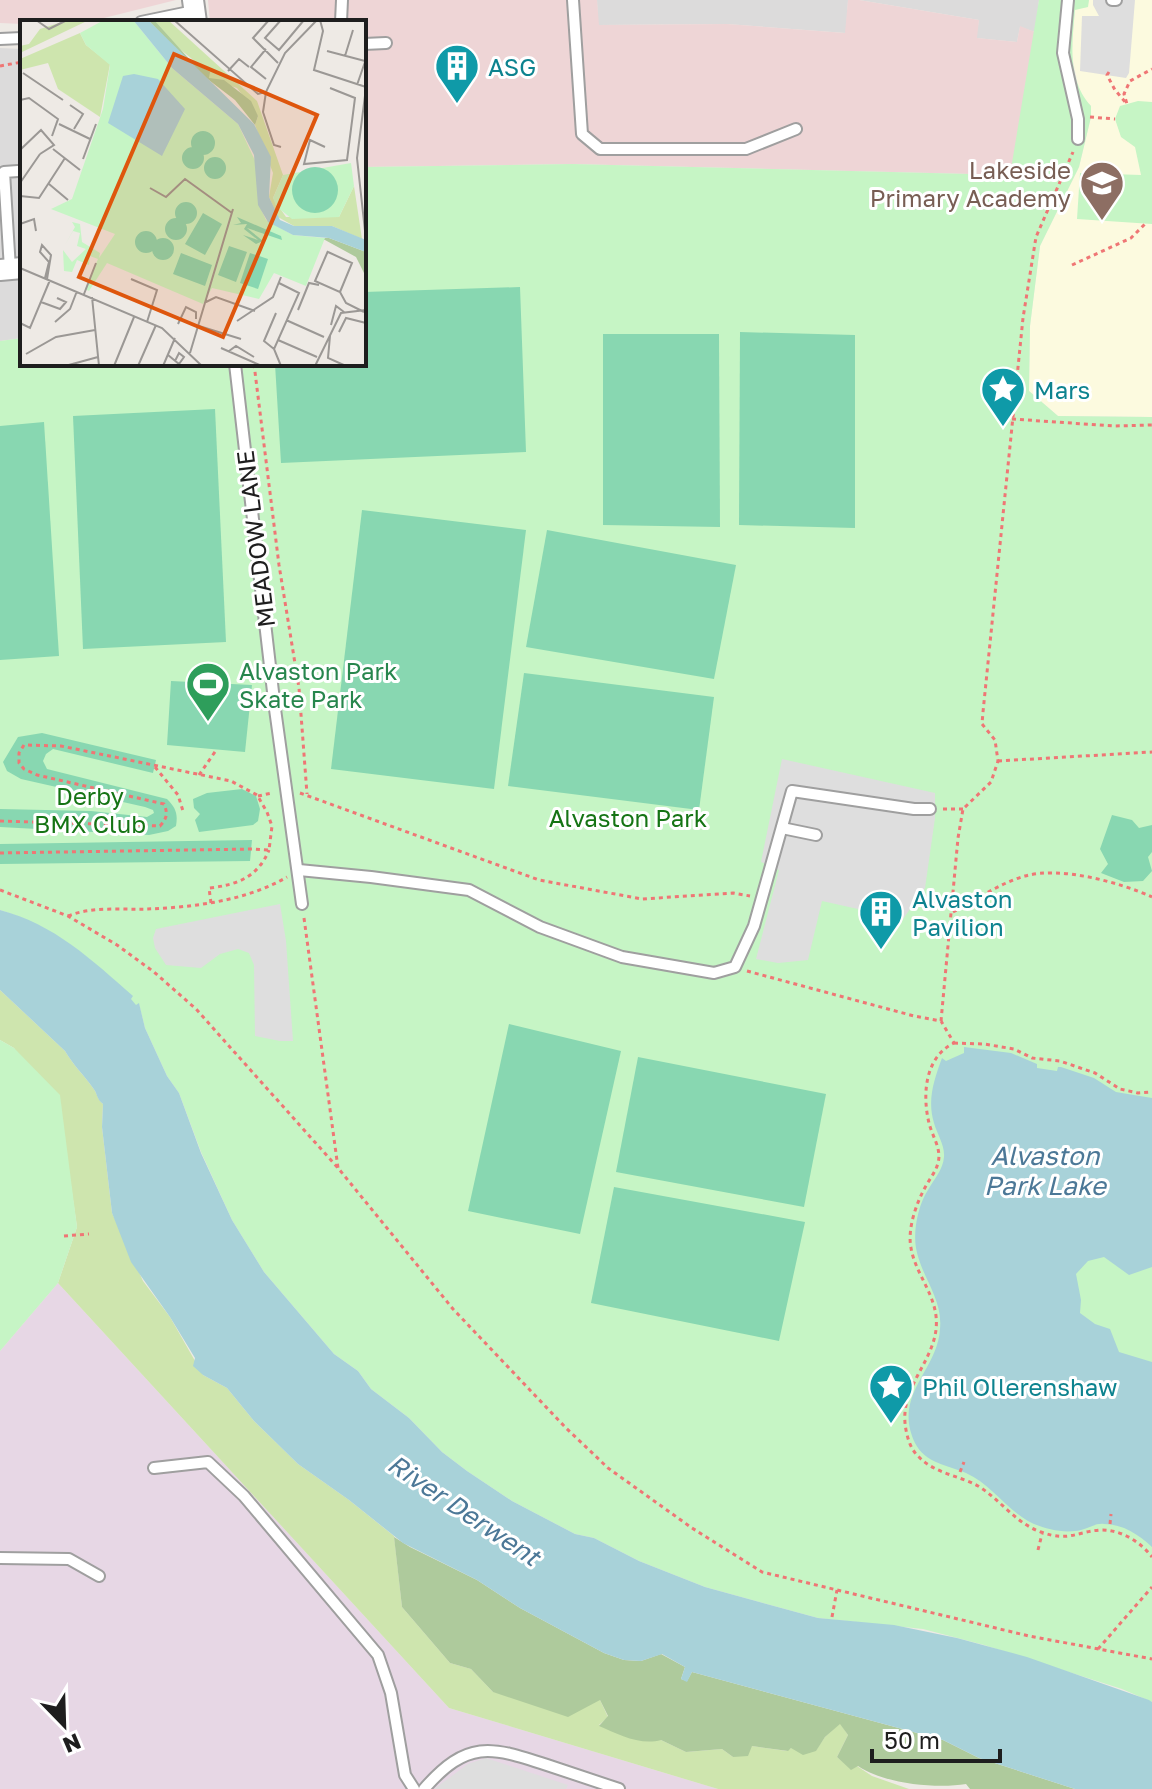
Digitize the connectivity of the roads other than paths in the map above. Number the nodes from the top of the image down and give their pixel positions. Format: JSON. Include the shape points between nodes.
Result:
{"nodes":[{"id":1,"x":342,"y":0,"type":"edge"},
{"id":2,"x":573,"y":0,"type":"edge"},
{"id":3,"x":1068,"y":0,"type":"edge"},
{"id":4,"x":194,"y":11,"type":"edge"},
{"id":5,"x":151,"y":20,"type":"edge"},
{"id":6,"x":341,"y":20,"type":"edge"},
{"id":7,"x":20,"y":38,"type":"edge"},
{"id":8,"x":0,"y":39,"type":"edge"},
{"id":9,"x":386,"y":43,"type":"dead end"},
{"id":10,"x":366,"y":44,"type":"edge"},
{"id":11,"x":796,"y":129,"type":"dead end"},
{"id":12,"x":1078,"y":139,"type":"road end"},
{"id":13,"x":18,"y":171,"type":"dead end"},
{"id":14,"x":11,"y":269,"type":"edge"},
{"id":15,"x":235,"y":366,"type":"edge"},
{"id":16,"x":930,"y":809,"type":"road end"},
{"id":17,"x":782,"y":828,"type":"junction"},
{"id":18,"x":816,"y":835,"type":"dead end"},
{"id":19,"x":299,"y":870,"type":"junction"},
{"id":20,"x":302,"y":904,"type":"road end"},
{"id":21,"x":154,"y":1468,"type":"dead end"},
{"id":22,"x":0,"y":1558,"type":"edge"},
{"id":23,"x":99,"y":1576,"type":"dead end"},
{"id":24,"x":414,"y":1789,"type":"edge"},
{"id":25,"x":424,"y":1789,"type":"edge"},
{"id":26,"x":619,"y":1789,"type":"edge"}],
"edges":[{"from":1,"to":6,"type":"lane"},
{"from":2,"to":11,"type":"lane","via":[[582,134],[600,149],[746,149]]},
{"from":3,"to":12,"type":"lane","via":[[1063,53]]},
{"from":4,"to":5,"type":"lane"},
{"from":7,"to":8,"type":"lane"},
{"from":9,"to":10,"type":"lane"},
{"from":13,"to":14,"type":"lane","via":[[4,172]]},
{"from":15,"to":19,"type":"lane","name":"MEADOW LANE"},
{"from":16,"to":17,"type":"lane","via":[[792,791]]},
{"from":17,"to":18,"type":"lane"},
{"from":17,"to":19,"type":"lane","via":[[754,926],[735,967],[714,973],[622,957],[540,927],[469,890]]},
{"from":19,"to":20,"type":"lane","name":"MEADOW LANE"},
{"from":21,"to":24,"type":"lane","via":[[208,1462],[244,1496],[378,1655],[391,1693],[405,1775]]},
{"from":22,"to":23,"type":"lane","via":[[69,1559]]},
{"from":25,"to":26,"type":"lane","via":[[451,1764],[481,1750],[496,1750]]}]}
